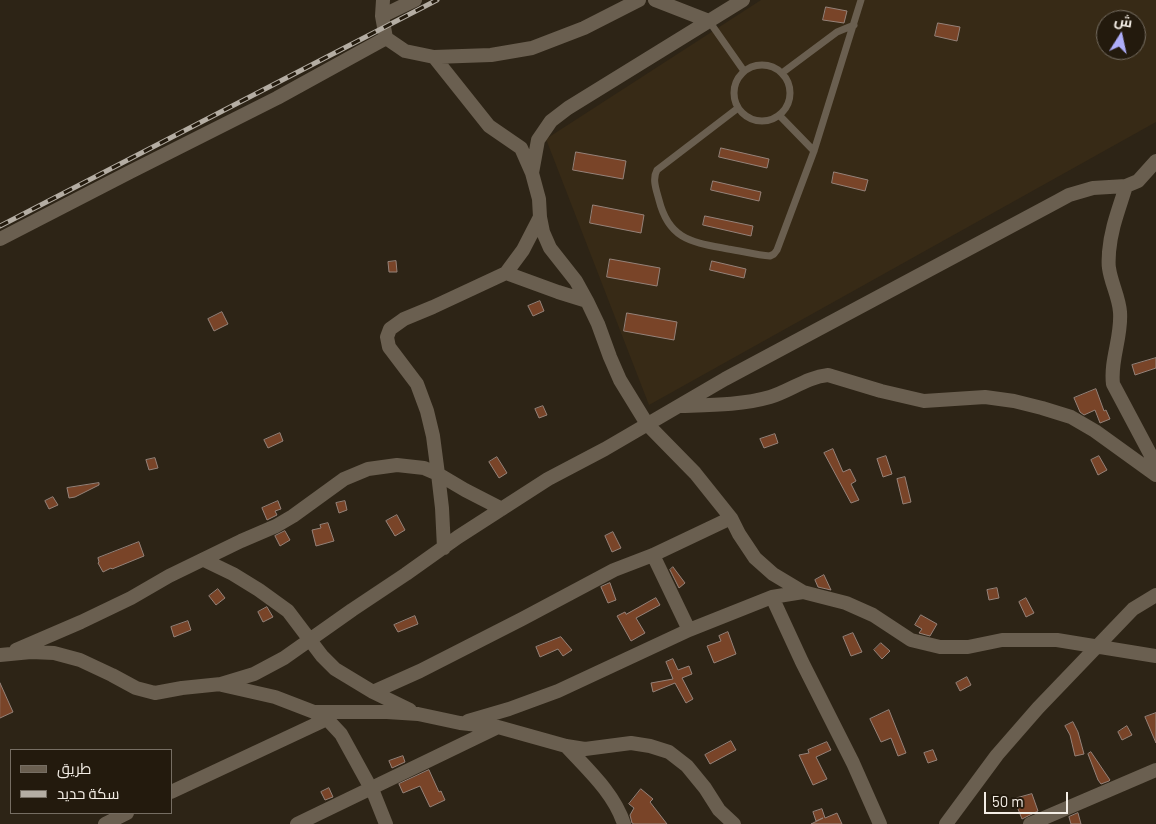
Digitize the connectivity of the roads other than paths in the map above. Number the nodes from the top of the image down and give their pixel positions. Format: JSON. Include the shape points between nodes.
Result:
{"nodes":[{"id":1,"x":383,"y":0,"type":"edge"},
{"id":2,"x":415,"y":0,"type":"edge"},
{"id":3,"x":639,"y":0,"type":"edge"},
{"id":4,"x":655,"y":0,"type":"edge"},
{"id":5,"x":743,"y":0,"type":"edge"},
{"id":6,"x":861,"y":0,"type":"edge"},
{"id":7,"x":382,"y":16,"type":"junction"},
{"id":8,"x":709,"y":21,"type":"junction"},
{"id":9,"x":854,"y":25,"type":"junction"},
{"id":10,"x":386,"y":38,"type":"junction"},
{"id":11,"x":434,"y":57,"type":"junction"},
{"id":12,"x":744,"y":71,"type":"junction"},
{"id":13,"x":782,"y":73,"type":"junction"},
{"id":14,"x":738,"y":108,"type":"junction"},
{"id":15,"x":780,"y":116,"type":"junction"},
{"id":16,"x":814,"y":152,"type":"junction"},
{"id":17,"x":1156,"y":161,"type":"edge"},
{"id":18,"x":532,"y":173,"type":"junction"},
{"id":19,"x":1126,"y":186,"type":"junction"},
{"id":20,"x":540,"y":216,"type":"junction"},
{"id":21,"x":0,"y":239,"type":"edge"},
{"id":22,"x":506,"y":273,"type":"junction"},
{"id":23,"x":587,"y":301,"type":"junction"},
{"id":24,"x":678,"y":406,"type":"junction"},
{"id":25,"x":647,"y":424,"type":"junction"},
{"id":26,"x":1156,"y":465,"type":"edge"},
{"id":27,"x":438,"y":474,"type":"junction"},
{"id":28,"x":1156,"y":475,"type":"edge"},
{"id":29,"x":502,"y":509,"type":"junction"},
{"id":30,"x":731,"y":518,"type":"junction"},
{"id":31,"x":444,"y":548,"type":"junction"},
{"id":32,"x":653,"y":555,"type":"junction"},
{"id":33,"x":204,"y":560,"type":"junction"},
{"id":34,"x":804,"y":592,"type":"junction"},
{"id":35,"x":1156,"y":595,"type":"edge"},
{"id":36,"x":772,"y":597,"type":"junction"},
{"id":37,"x":689,"y":630,"type":"junction"},
{"id":38,"x":310,"y":640,"type":"junction"},
{"id":39,"x":1097,"y":646,"type":"junction"},
{"id":40,"x":1142,"y":654,"type":"junction"},
{"id":41,"x":2,"y":655,"type":"edge"},
{"id":42,"x":1156,"y":656,"type":"edge"},
{"id":43,"x":1156,"y":665,"type":"edge"},
{"id":44,"x":221,"y":684,"type":"junction"},
{"id":45,"x":373,"y":692,"type":"junction"},
{"id":46,"x":314,"y":712,"type":"junction"},
{"id":47,"x":418,"y":714,"type":"junction"},
{"id":48,"x":326,"y":719,"type":"junction"},
{"id":49,"x":460,"y":723,"type":"junction"},
{"id":50,"x":498,"y":727,"type":"junction"},
{"id":51,"x":566,"y":746,"type":"junction"},
{"id":52,"x":1156,"y":770,"type":"edge"},
{"id":53,"x":371,"y":789,"type":"junction"},
{"id":54,"x":172,"y":792,"type":"edge"},
{"id":55,"x":126,"y":814,"type":"edge"},
{"id":56,"x":105,"y":824,"type":"edge"},
{"id":57,"x":297,"y":824,"type":"edge"},
{"id":58,"x":386,"y":824,"type":"edge"},
{"id":59,"x":624,"y":824,"type":"edge"},
{"id":60,"x":734,"y":824,"type":"edge"},
{"id":61,"x":880,"y":824,"type":"edge"},
{"id":62,"x":946,"y":824,"type":"edge"},
{"id":63,"x":1030,"y":824,"type":"edge"}],
"edges":[{"from":1,"to":7,"type":"street"},
{"from":2,"to":7,"type":"street"},
{"from":3,"to":11,"type":"street","via":[[584,28],[532,48],[491,55]]},
{"from":4,"to":8,"type":"street"},
{"from":5,"to":8,"type":"street"},
{"from":6,"to":9,"type":"lane"},
{"from":7,"to":10,"type":"street"},
{"from":8,"to":12,"type":"lane"},
{"from":8,"to":18,"type":"street","via":[[551,121],[538,140]]},
{"from":9,"to":13,"type":"lane","via":[[837,32]]},
{"from":9,"to":16,"type":"lane"},
{"from":10,"to":11,"type":"street","via":[[405,51]]},
{"from":10,"to":21,"type":"street","via":[[277,98]]},
{"from":11,"to":18,"type":"street","via":[[489,126],[521,148]]},
{"from":12,"to":13,"type":"lane","via":[[763,66]]},
{"from":12,"to":14,"type":"lane","via":[[735,84]]},
{"from":13,"to":15,"type":"lane","via":[[790,89],[787,109]]},
{"from":14,"to":15,"type":"lane","via":[[749,118],[760,121]]},
{"from":14,"to":16,"type":"lane","via":[[662,165],[654,175],[668,224],[687,239],[766,256],[774,254]]},
{"from":15,"to":16,"type":"lane"},
{"from":17,"to":19,"type":"street","via":[[1138,181]]},
{"from":18,"to":20,"type":"street"},
{"from":19,"to":24,"type":"street","via":[[1093,188],[1058,200]]},
{"from":19,"to":26,"type":"street","via":[[1110,240],[1108,267],[1120,312],[1112,375]]},
{"from":20,"to":22,"type":"street"},
{"from":20,"to":23,"type":"street","via":[[550,248]]},
{"from":22,"to":23,"type":"street"},
{"from":22,"to":27,"type":"street","via":[[404,319],[390,329],[386,337],[389,347],[417,384],[433,436]]},
{"from":23,"to":25,"type":"street","via":[[620,380]]},
{"from":24,"to":25,"type":"street"},
{"from":24,"to":28,"type":"street","via":[[748,402],[828,375],[881,392],[924,401],[995,398],[1071,418],[1095,431]]},
{"from":25,"to":29,"type":"street","via":[[548,479]]},
{"from":25,"to":30,"type":"street","via":[[695,473]]},
{"from":27,"to":29,"type":"street"},
{"from":27,"to":31,"type":"street"},
{"from":27,"to":33,"type":"street","via":[[424,468],[396,465],[368,469],[344,479],[276,526]]},
{"from":29,"to":31,"type":"street"},
{"from":30,"to":32,"type":"street"},
{"from":30,"to":34,"type":"street","via":[[755,558],[773,574]]},
{"from":31,"to":38,"type":"street"},
{"from":32,"to":37,"type":"street"},
{"from":32,"to":45,"type":"street","via":[[614,570]]},
{"from":33,"to":38,"type":"street","via":[[233,574],[288,611]]},
{"from":33,"to":41,"type":"street","via":[[81,622]]},
{"from":34,"to":36,"type":"street"},
{"from":34,"to":39,"type":"street","via":[[846,603],[873,615],[911,640],[940,647],[968,647],[1026,639]]},
{"from":35,"to":39,"type":"street","via":[[1133,609]]},
{"from":36,"to":37,"type":"street"},
{"from":36,"to":61,"type":"street"},
{"from":37,"to":49,"type":"street","via":[[558,691]]},
{"from":38,"to":44,"type":"street","via":[[254,674]]},
{"from":38,"to":45,"type":"street","via":[[335,669]]},
{"from":39,"to":40,"type":"street"},
{"from":39,"to":62,"type":"street","via":[[997,755]]},
{"from":40,"to":42,"type":"street"},
{"from":40,"to":43,"type":"street"},
{"from":41,"to":44,"type":"street","via":[[54,653],[80,660],[136,688],[155,693]]},
{"from":44,"to":46,"type":"street","via":[[276,697]]},
{"from":45,"to":47,"type":"street"},
{"from":46,"to":47,"type":"street"},
{"from":46,"to":48,"type":"street"},
{"from":47,"to":49,"type":"street"},
{"from":48,"to":53,"type":"street","via":[[341,734]]},
{"from":48,"to":54,"type":"street"},
{"from":49,"to":50,"type":"street"},
{"from":50,"to":51,"type":"street"},
{"from":50,"to":53,"type":"street"},
{"from":51,"to":59,"type":"street","via":[[608,793]]},
{"from":51,"to":60,"type":"street","via":[[584,748],[631,743],[669,752],[687,766],[719,810]]},
{"from":52,"to":63,"type":"street"},
{"from":53,"to":57,"type":"street"},
{"from":53,"to":58,"type":"street"},
{"from":55,"to":56,"type":"street"}]}
